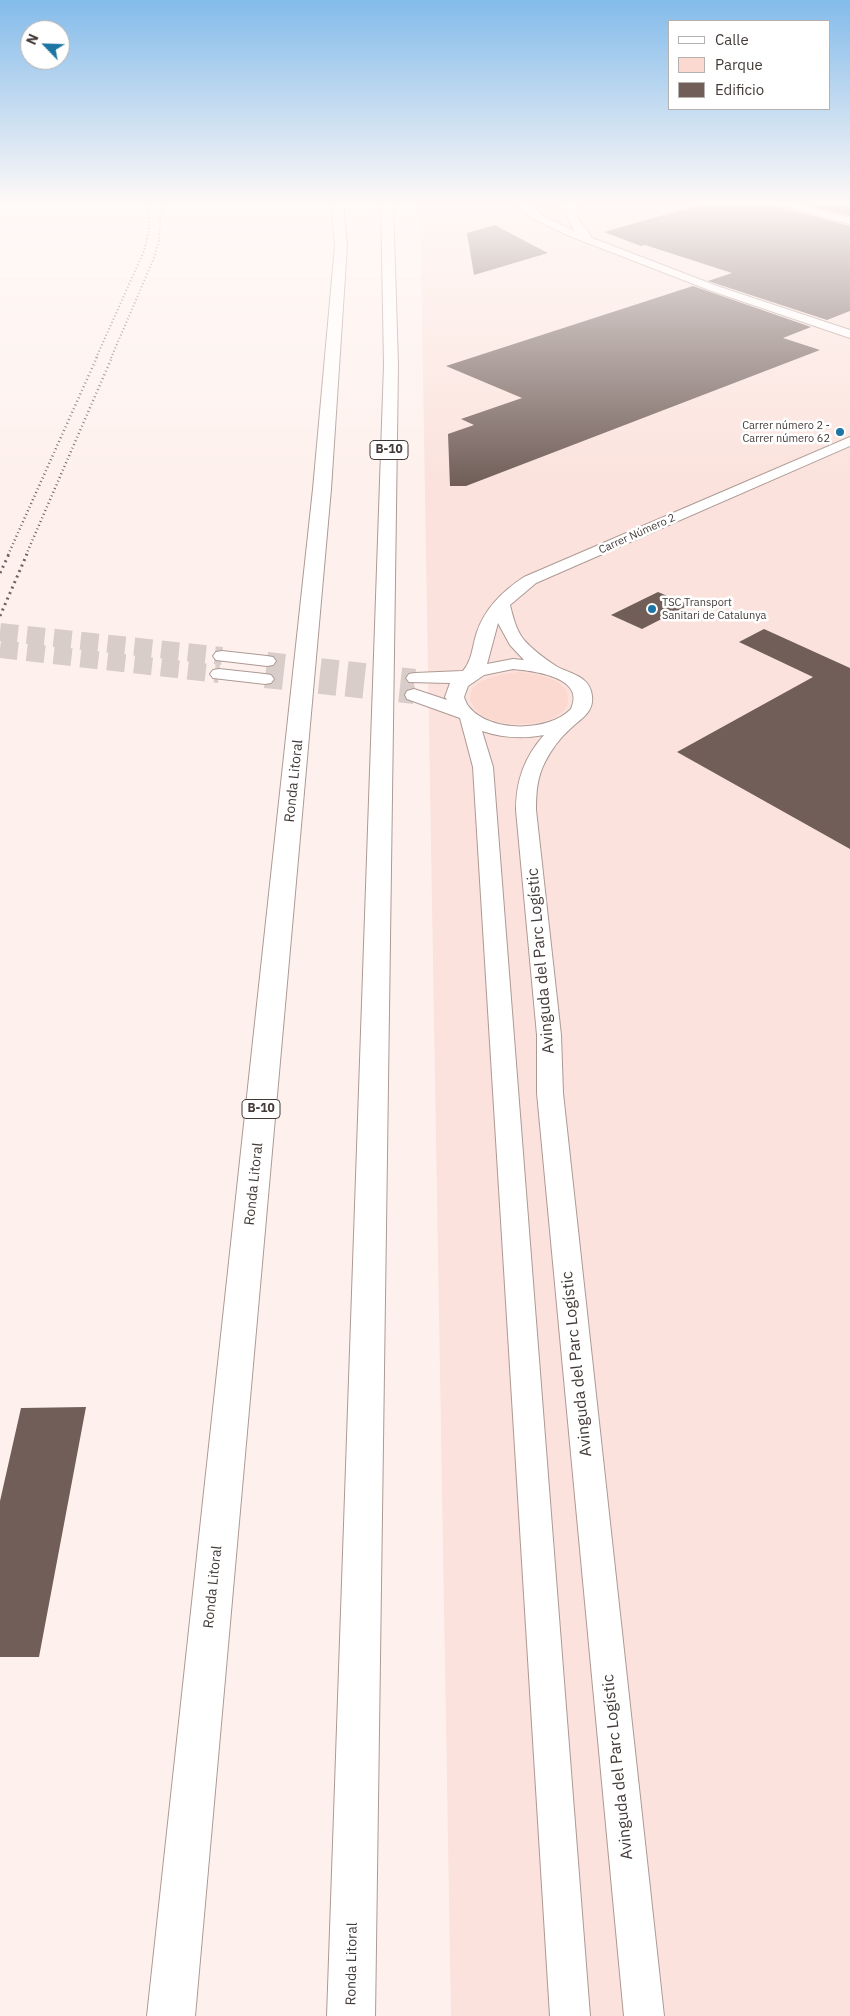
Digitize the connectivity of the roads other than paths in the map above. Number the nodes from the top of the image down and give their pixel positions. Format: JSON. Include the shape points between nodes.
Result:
{"nodes":[{"id":1,"x":337,"y":296,"type":"edge"},
{"id":2,"x":390,"y":296,"type":"edge"},
{"id":3,"x":737,"y":296,"type":"edge"},
{"id":4,"x":850,"y":334,"type":"edge"},
{"id":5,"x":850,"y":441,"type":"edge"},
{"id":6,"x":502,"y":604,"type":"junction"},
{"id":7,"x":222,"y":656,"type":"tunnel mouth"},
{"id":8,"x":267,"y":661,"type":"tunnel mouth"},
{"id":9,"x":550,"y":669,"type":"junction"},
{"id":10,"x":218,"y":674,"type":"tunnel mouth"},
{"id":11,"x":469,"y":675,"type":"junction"},
{"id":12,"x":265,"y":679,"type":"tunnel mouth"},
{"id":13,"x":465,"y":715,"type":"junction"},
{"id":14,"x":565,"y":723,"type":"junction"},
{"id":15,"x":171,"y":2016,"type":"edge"},
{"id":16,"x":351,"y":2016,"type":"edge"},
{"id":17,"x":570,"y":2016,"type":"edge"},
{"id":18,"x":644,"y":2016,"type":"edge"}],
"edges":[{"from":1,"to":15,"type":"highway","name":"Ronda Litoral","number":"B-10","via":[[322,490]]},
{"from":2,"to":16,"type":"highway","name":"Ronda Litoral","number":"B-10","via":[[391,365]]},
{"from":3,"to":4,"type":"street"},
{"from":5,"to":6,"type":"street","name":"Carrer Número 2","via":[[530,580]]},
{"from":6,"to":9,"type":"street","via":[[504,620],[514,639]]},
{"from":6,"to":11,"type":"street","name":"Carrer Número 2","via":[[486,631],[480,662]]},
{"from":7,"to":8,"type":"street"},
{"from":9,"to":11,"type":"street","via":[[513,664],[494,666]]},
{"from":9,"to":14,"type":"street","name":"Avinguda del Parc Logístic","via":[[566,676],[577,685],[582,695],[582,706]]},
{"from":10,"to":12,"type":"street"},
{"from":11,"to":13,"type":"street","name":"Carrer Número 2","via":[[456,688],[454,698]]},
{"from":11,"to":13,"type":"street","via":[[415,686]]},
{"from":13,"to":14,"type":"street","via":[[484,727],[514,732],[547,730]]},
{"from":13,"to":17,"type":"street","via":[[476,737],[483,767]]},
{"from":14,"to":18,"type":"street","name":"Avinguda del Parc Logístic","via":[[533,765],[527,780],[526,810],[550,1035],[550,1093]]}]}
